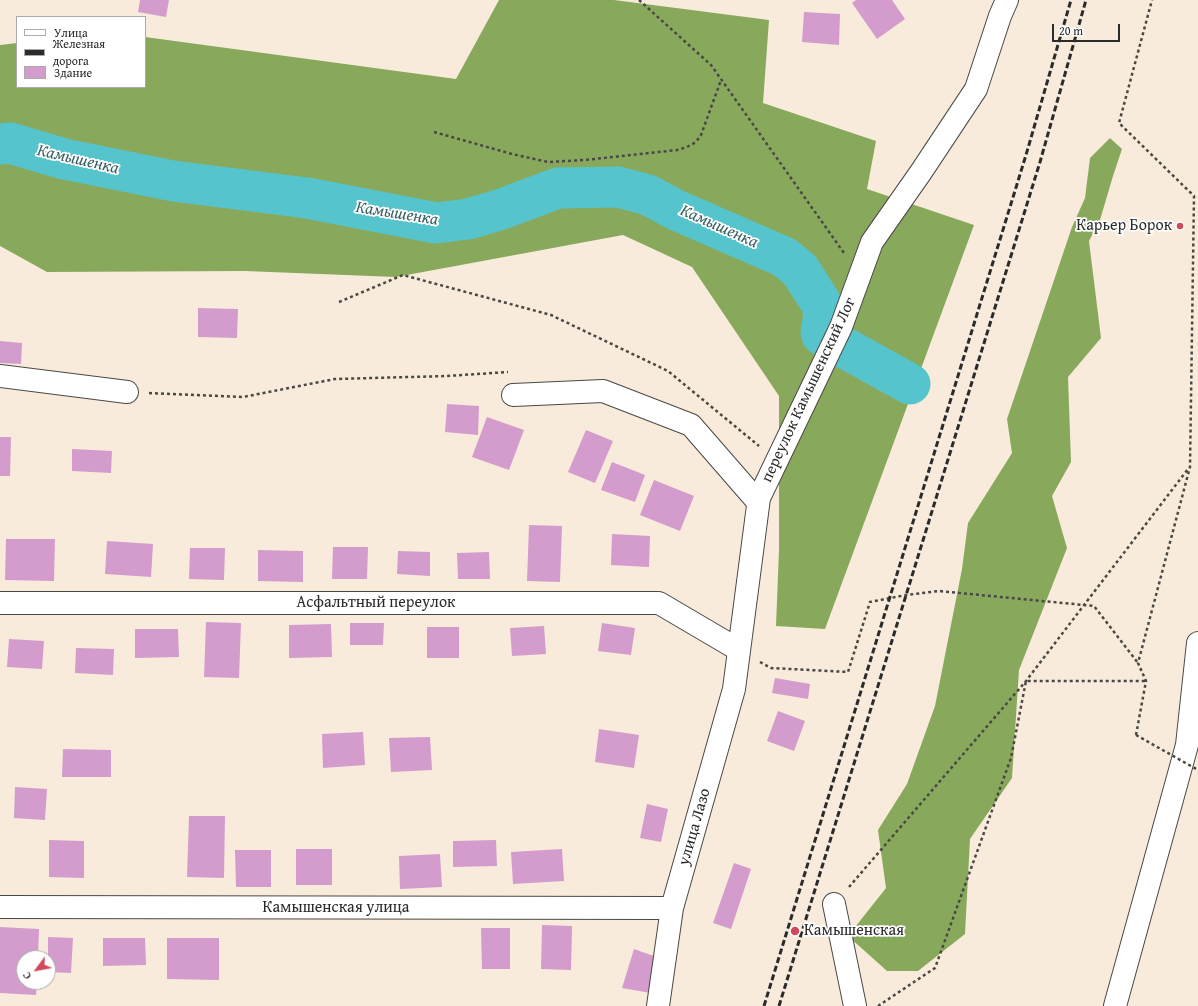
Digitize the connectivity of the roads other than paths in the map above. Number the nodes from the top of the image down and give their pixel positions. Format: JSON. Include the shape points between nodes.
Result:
{"nodes":[{"id":1,"x":1007,"y":0,"type":"edge"},
{"id":2,"x":0,"y":376,"type":"edge"},
{"id":3,"x":127,"y":392,"type":"road end"},
{"id":4,"x":513,"y":395,"type":"dead end"},
{"id":5,"x":758,"y":502,"type":"junction"},
{"id":6,"x":0,"y":603,"type":"edge"},
{"id":7,"x":1198,"y":642,"type":"edge"},
{"id":8,"x":739,"y":650,"type":"junction"},
{"id":9,"x":834,"y":904,"type":"road end"},
{"id":10,"x":0,"y":907,"type":"edge"},
{"id":11,"x":672,"y":908,"type":"junction"},
{"id":12,"x":658,"y":1006,"type":"edge"},
{"id":13,"x":855,"y":1006,"type":"edge"},
{"id":14,"x":1114,"y":1006,"type":"edge"}],
"edges":[{"from":1,"to":5,"type":"main road","name":"переулок Камышенский Лог","via":[[976,89],[872,242],[841,327]]},
{"from":2,"to":3,"type":"main road"},
{"from":4,"to":5,"type":"main road","via":[[603,391],[691,425]]},
{"from":5,"to":8,"type":"main road","name":"переулок Камышенский Лог"},
{"from":6,"to":8,"type":"main road","name":"Асфальтный переулок","via":[[659,603]]},
{"from":7,"to":14,"type":"main road","via":[[1188,745]]},
{"from":8,"to":11,"type":"main road","name":"улица Лазо","via":[[734,689]]},
{"from":9,"to":13,"type":"main road"},
{"from":10,"to":11,"type":"main road","name":"Камышенская улица"},
{"from":11,"to":12,"type":"main road","name":"улица Лазо"}]}
